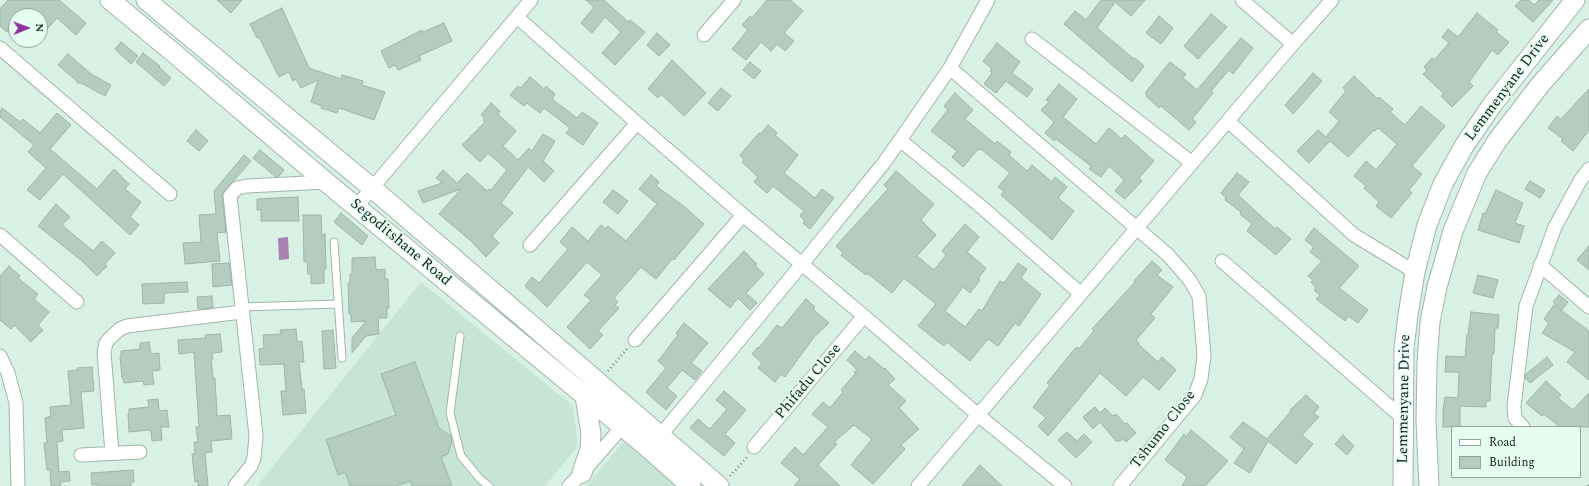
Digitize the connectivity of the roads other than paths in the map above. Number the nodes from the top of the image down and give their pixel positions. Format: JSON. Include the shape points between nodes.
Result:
{"nodes":[{"id":1,"x":110,"y":0,"type":"edge"},
{"id":2,"x":146,"y":0,"type":"edge"},
{"id":3,"x":531,"y":0,"type":"edge"},
{"id":4,"x":734,"y":0,"type":"edge"},
{"id":5,"x":988,"y":0,"type":"edge"},
{"id":6,"x":1242,"y":0,"type":"edge"},
{"id":7,"x":1332,"y":0,"type":"edge"},
{"id":8,"x":1575,"y":0,"type":"edge"},
{"id":9,"x":516,"y":18,"type":"junction"},
{"id":10,"x":1589,"y":29,"type":"edge"},
{"id":11,"x":704,"y":35,"type":"dead end"},
{"id":12,"x":1032,"y":39,"type":"dead end"},
{"id":13,"x":1293,"y":44,"type":"junction"},
{"id":14,"x":0,"y":48,"type":"edge"},
{"id":15,"x":950,"y":68,"type":"junction"},
{"id":16,"x":1228,"y":121,"type":"junction"},
{"id":17,"x":636,"y":123,"type":"junction"},
{"id":18,"x":900,"y":140,"type":"junction"},
{"id":19,"x":1192,"y":163,"type":"junction"},
{"id":20,"x":1589,"y":169,"type":"edge"},
{"id":21,"x":326,"y":182,"type":"junction"},
{"id":22,"x":372,"y":188,"type":"junction"},
{"id":23,"x":170,"y":194,"type":"dead end"},
{"id":24,"x":357,"y":206,"type":"junction"},
{"id":25,"x":744,"y":215,"type":"junction"},
{"id":26,"x":1137,"y":228,"type":"junction"},
{"id":27,"x":0,"y":235,"type":"edge"},
{"id":28,"x":334,"y":242,"type":"dead end"},
{"id":29,"x":530,"y":245,"type":"dead end"},
{"id":30,"x":1222,"y":261,"type":"dead end"},
{"id":31,"x":802,"y":264,"type":"junction"},
{"id":32,"x":1540,"y":265,"type":"junction"},
{"id":33,"x":1415,"y":272,"type":"junction"},
{"id":34,"x":1081,"y":294,"type":"junction"},
{"id":35,"x":77,"y":302,"type":"dead end"},
{"id":36,"x":338,"y":304,"type":"junction"},
{"id":37,"x":1589,"y":307,"type":"edge"},
{"id":38,"x":242,"y":310,"type":"junction"},
{"id":39,"x":864,"y":316,"type":"junction"},
{"id":40,"x":460,"y":336,"type":"dead end"},
{"id":41,"x":636,"y":340,"type":"road end"},
{"id":42,"x":0,"y":356,"type":"edge"},
{"id":43,"x":342,"y":358,"type":"dead end"},
{"id":44,"x":591,"y":390,"type":"junction"},
{"id":45,"x":634,"y":413,"type":"junction"},
{"id":46,"x":978,"y":415,"type":"junction"},
{"id":47,"x":1404,"y":419,"type":"junction"},
{"id":48,"x":1522,"y":426,"type":"edge"},
{"id":49,"x":622,"y":427,"type":"junction"},
{"id":50,"x":660,"y":436,"type":"junction"},
{"id":51,"x":754,"y":447,"type":"road end"},
{"id":52,"x":140,"y":452,"type":"dead end"},
{"id":53,"x":112,"y":454,"type":"junction"},
{"id":54,"x":81,"y":455,"type":"dead end"},
{"id":55,"x":575,"y":482,"type":"edge"},
{"id":56,"x":723,"y":483,"type":"edge"},
{"id":57,"x":18,"y":486,"type":"edge"},
{"id":58,"x":235,"y":486,"type":"edge"},
{"id":59,"x":488,"y":486,"type":"edge"},
{"id":60,"x":691,"y":486,"type":"edge"},
{"id":61,"x":918,"y":486,"type":"edge"},
{"id":62,"x":1065,"y":486,"type":"edge"},
{"id":63,"x":1120,"y":486,"type":"edge"},
{"id":64,"x":1403,"y":486,"type":"edge"},
{"id":65,"x":1429,"y":486,"type":"edge"}],
"edges":[{"from":1,"to":21,"type":"main road","name":"Segoditshane Road"},
{"from":2,"to":22,"type":"main road","name":"Segoditshane Road"},
{"from":3,"to":9,"type":"street"},
{"from":4,"to":11,"type":"street"},
{"from":5,"to":15,"type":"street"},
{"from":6,"to":13,"type":"street"},
{"from":7,"to":13,"type":"street"},
{"from":8,"to":33,"type":"main road","name":"Lemmenyane Drive","via":[[1492,105],[1461,152],[1443,184],[1427,224]]},
{"from":9,"to":17,"type":"street"},
{"from":9,"to":22,"type":"street"},
{"from":10,"to":65,"type":"main road","name":"Lemmenyane Drive","via":[[1497,141],[1477,173],[1453,231],[1437,286],[1430,322],[1426,421]]},
{"from":12,"to":19,"type":"street"},
{"from":13,"to":16,"type":"street"},
{"from":14,"to":23,"type":"street"},
{"from":15,"to":18,"type":"street"},
{"from":15,"to":26,"type":"street","name":"Tshumo Close"},
{"from":16,"to":19,"type":"street"},
{"from":16,"to":33,"type":"street","via":[[1354,235]]},
{"from":17,"to":25,"type":"street"},
{"from":17,"to":29,"type":"street"},
{"from":18,"to":31,"type":"street"},
{"from":18,"to":34,"type":"street"},
{"from":19,"to":26,"type":"street"},
{"from":20,"to":32,"type":"street","via":[[1555,227]]},
{"from":21,"to":24,"type":"main road","name":"Segoditshane Road"},
{"from":21,"to":38,"type":"street","via":[[247,186],[237,188],[232,193],[230,198]]},
{"from":22,"to":24,"type":"street"},
{"from":22,"to":44,"type":"main road","name":"Segoditshane Road"},
{"from":24,"to":44,"type":"main road","name":"Segoditshane Road"},
{"from":25,"to":31,"type":"street"},
{"from":25,"to":41,"type":"street"},
{"from":26,"to":34,"type":"street"},
{"from":26,"to":63,"type":"street","name":"Tshumo Close","via":[[1168,255],[1189,279],[1198,296],[1204,356],[1201,379],[1195,394]]},
{"from":27,"to":35,"type":"street"},
{"from":28,"to":36,"type":"lane"},
{"from":30,"to":47,"type":"street"},
{"from":31,"to":39,"type":"street"},
{"from":31,"to":50,"type":"street"},
{"from":32,"to":37,"type":"street"},
{"from":32,"to":48,"type":"street","via":[[1526,306],[1514,406],[1515,418]]},
{"from":33,"to":47,"type":"main road","name":"Lemmenyane Drive","via":[[1404,348]]},
{"from":34,"to":46,"type":"street"},
{"from":36,"to":38,"type":"lane"},
{"from":36,"to":43,"type":"lane"},
{"from":38,"to":53,"type":"street","via":[[127,326],[110,338],[104,352]]},
{"from":38,"to":58,"type":"street","via":[[256,445],[251,466]]},
{"from":39,"to":46,"type":"street"},
{"from":39,"to":51,"type":"street","name":"Phifadu Close"},
{"from":40,"to":59,"type":"lane","via":[[450,413],[461,456]]},
{"from":42,"to":57,"type":"street","via":[[8,373],[16,403]]},
{"from":44,"to":45,"type":"main road","name":"Segoditshane Road"},
{"from":44,"to":49,"type":"main road","name":"Segoditshane Road"},
{"from":44,"to":55,"type":"main road","via":[[590,449]]},
{"from":45,"to":49,"type":"street"},
{"from":45,"to":50,"type":"main road","name":"Segoditshane Road"},
{"from":46,"to":61,"type":"street"},
{"from":46,"to":62,"type":"street"},
{"from":47,"to":64,"type":"main road","name":"Lemmenyane Drive"},
{"from":49,"to":55,"type":"street"},
{"from":49,"to":60,"type":"main road","name":"Segoditshane Road"},
{"from":50,"to":56,"type":"main road","name":"Segoditshane Road"},
{"from":52,"to":53,"type":"street"},
{"from":53,"to":54,"type":"street"}]}
